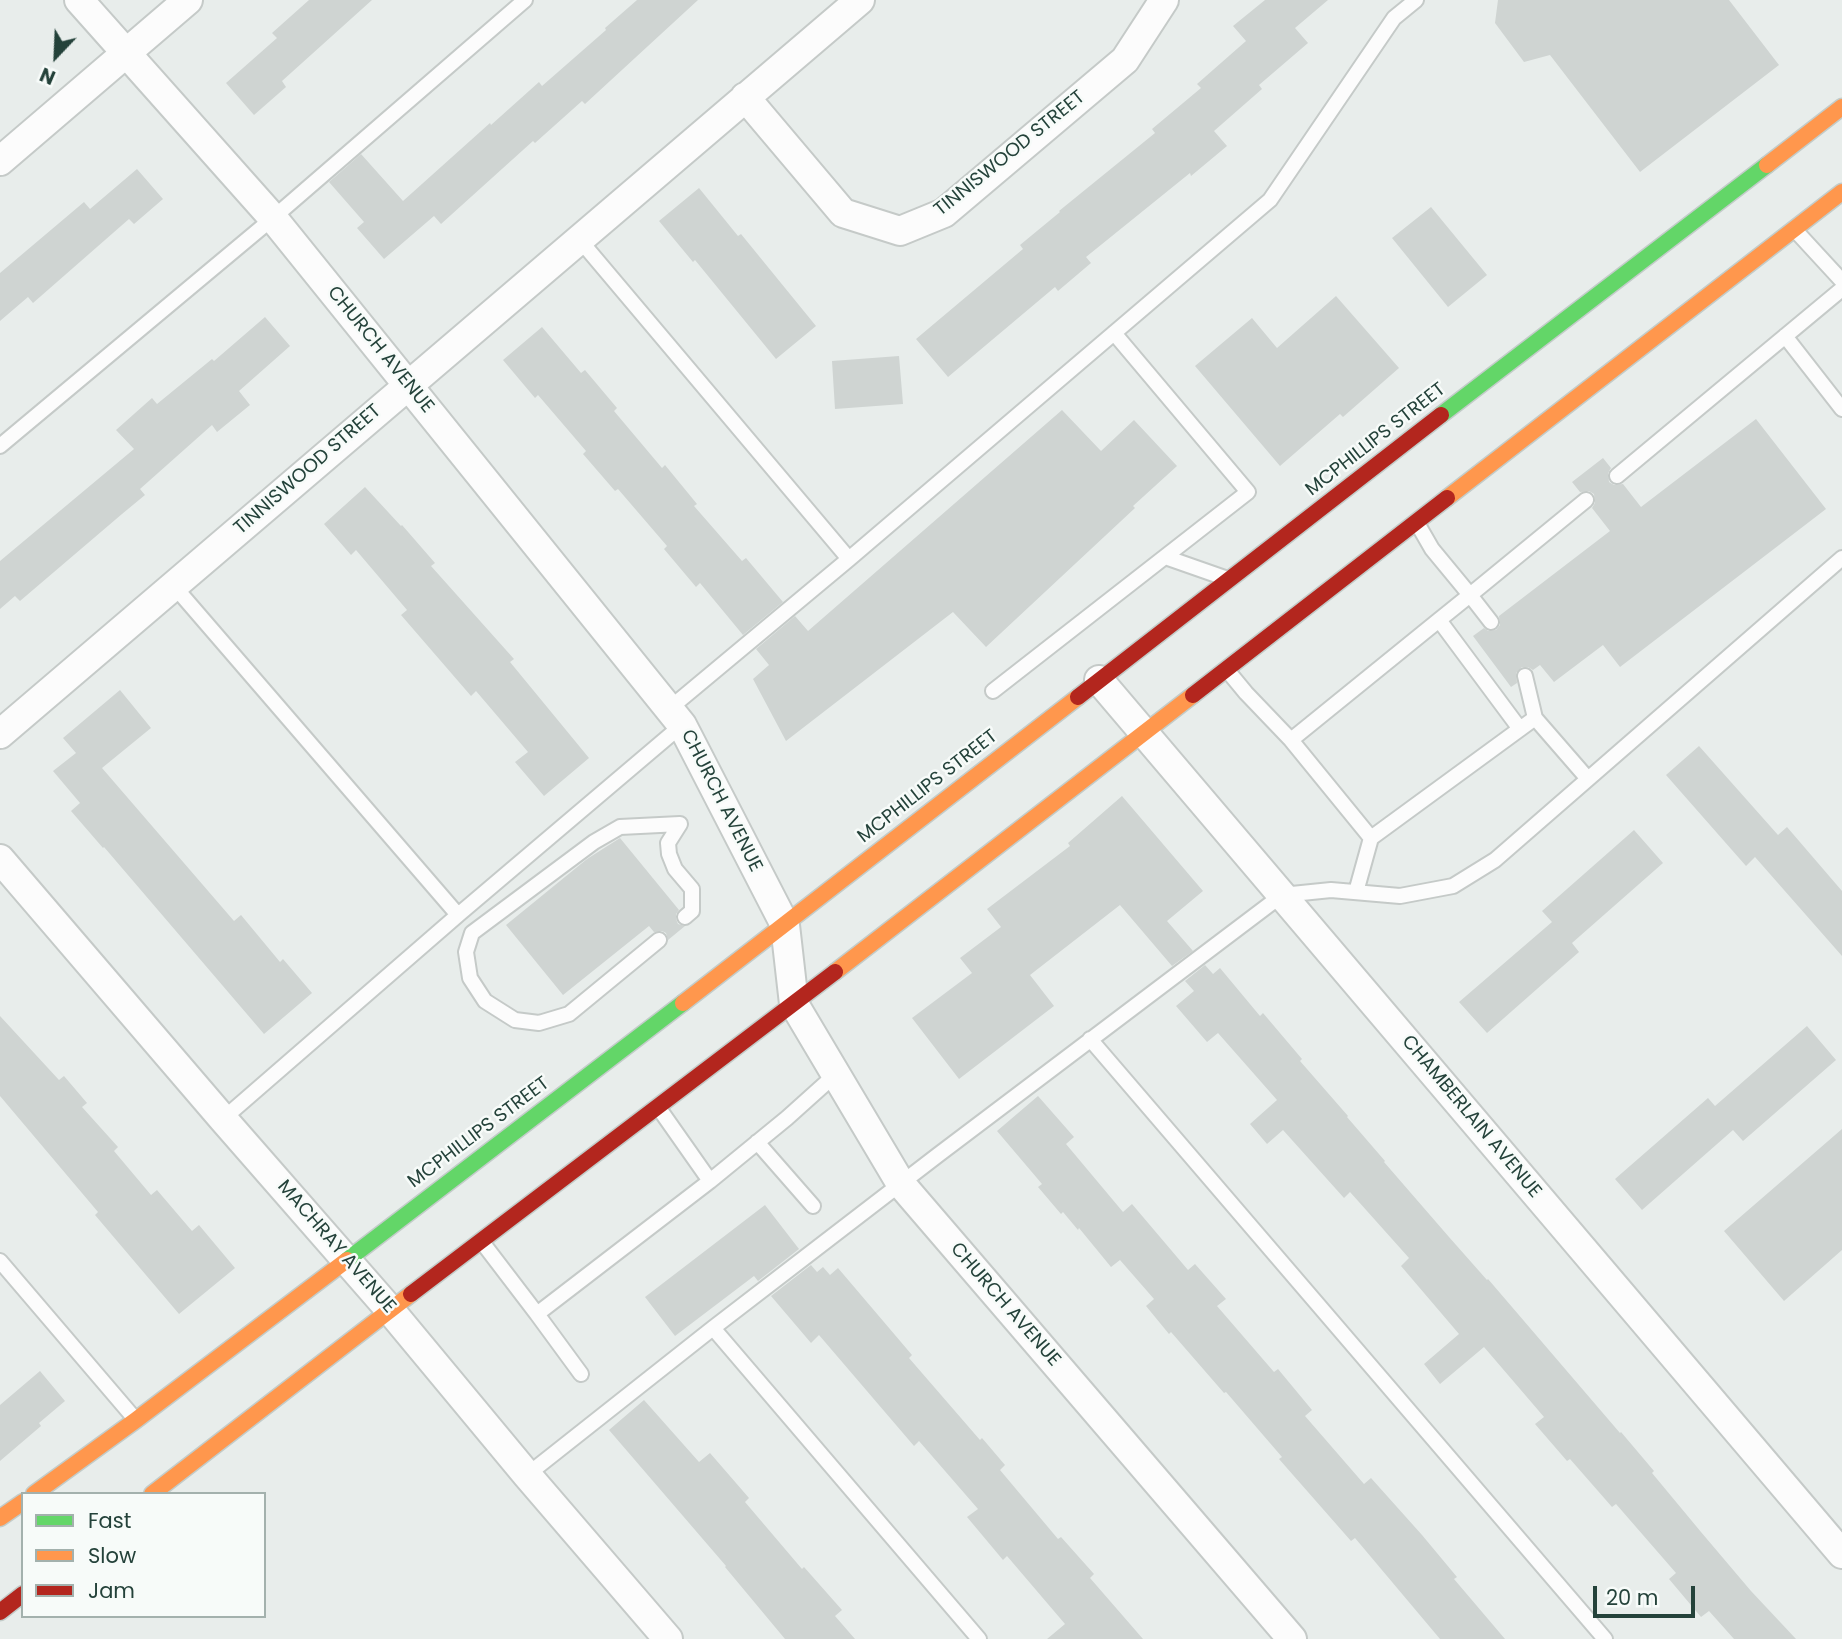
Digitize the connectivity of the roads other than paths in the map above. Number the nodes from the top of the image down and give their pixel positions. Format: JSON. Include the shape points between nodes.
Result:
{"nodes":[{"id":1,"x":79,"y":0,"type":"edge"},
{"id":2,"x":188,"y":0,"type":"edge"},
{"id":3,"x":526,"y":0,"type":"edge"},
{"id":4,"x":860,"y":0,"type":"edge"},
{"id":5,"x":1164,"y":0,"type":"edge"},
{"id":6,"x":1416,"y":0,"type":"edge"},
{"id":7,"x":127,"y":52,"type":"junction"},
{"id":8,"x":745,"y":97,"type":"junction"},
{"id":9,"x":1842,"y":107,"type":"edge"},
{"id":10,"x":0,"y":162,"type":"edge"},
{"id":11,"x":1842,"y":192,"type":"edge"},
{"id":12,"x":273,"y":218,"type":"junction"},
{"id":13,"x":1794,"y":229,"type":"junction"},
{"id":14,"x":579,"y":239,"type":"junction"},
{"id":15,"x":1842,"y":281,"type":"edge"},
{"id":16,"x":1842,"y":289,"type":"edge"},
{"id":17,"x":1114,"y":332,"type":"junction"},
{"id":18,"x":1785,"y":337,"type":"junction"},
{"id":19,"x":408,"y":385,"type":"junction"},
{"id":20,"x":1842,"y":409,"type":"edge"},
{"id":21,"x":0,"y":446,"type":"edge"},
{"id":22,"x":1616,"y":475,"type":"dead end"},
{"id":23,"x":1586,"y":500,"type":"dead end"},
{"id":24,"x":1416,"y":522,"type":"junction"},
{"id":25,"x":1165,"y":557,"type":"junction"},
{"id":26,"x":1842,"y":558,"type":"edge"},
{"id":27,"x":849,"y":559,"type":"junction"},
{"id":28,"x":1230,"y":580,"type":"junction"},
{"id":29,"x":174,"y":586,"type":"junction"},
{"id":30,"x":1470,"y":595,"type":"junction"},
{"id":31,"x":1439,"y":620,"type":"junction"},
{"id":32,"x":1491,"y":622,"type":"dead end"},
{"id":33,"x":1226,"y":668,"type":"junction"},
{"id":34,"x":1525,"y":676,"type":"dead end"},
{"id":35,"x":1100,"y":680,"type":"junction"},
{"id":36,"x":993,"y":691,"type":"dead end"},
{"id":37,"x":675,"y":717,"type":"junction"},
{"id":38,"x":1535,"y":718,"type":"junction"},
{"id":39,"x":1520,"y":729,"type":"junction"},
{"id":40,"x":1144,"y":732,"type":"junction"},
{"id":41,"x":0,"y":734,"type":"edge"},
{"id":42,"x":1291,"y":740,"type":"junction"},
{"id":43,"x":1588,"y":779,"type":"junction"},
{"id":44,"x":1371,"y":838,"type":"junction"},
{"id":45,"x":0,"y":859,"type":"edge"},
{"id":46,"x":1356,"y":892,"type":"junction"},
{"id":47,"x":1282,"y":895,"type":"junction"},
{"id":48,"x":458,"y":915,"type":"junction"},
{"id":49,"x":685,"y":917,"type":"dead end"},
{"id":50,"x":785,"y":925,"type":"junction"},
{"id":51,"x":659,"y":940,"type":"dead end"},
{"id":52,"x":793,"y":1003,"type":"junction"},
{"id":53,"x":1090,"y":1039,"type":"junction"},
{"id":54,"x":836,"y":1074,"type":"junction"},
{"id":55,"x":658,"y":1107,"type":"junction"},
{"id":56,"x":223,"y":1119,"type":"junction"},
{"id":57,"x":757,"y":1142,"type":"junction"},
{"id":58,"x":710,"y":1181,"type":"junction"},
{"id":59,"x":901,"y":1184,"type":"junction"},
{"id":60,"x":813,"y":1206,"type":"dead end"},
{"id":61,"x":481,"y":1241,"type":"junction"},
{"id":62,"x":348,"y":1260,"type":"junction"},
{"id":63,"x":0,"y":1261,"type":"edge"},
{"id":64,"x":390,"y":1310,"type":"junction"},
{"id":65,"x":537,"y":1314,"type":"junction"},
{"id":66,"x":713,"y":1328,"type":"junction"},
{"id":67,"x":581,"y":1374,"type":"dead end"},
{"id":68,"x":136,"y":1420,"type":"junction"},
{"id":69,"x":527,"y":1475,"type":"junction"},
{"id":70,"x":37,"y":1492,"type":"edge"},
{"id":71,"x":155,"y":1492,"type":"edge"},
{"id":72,"x":21,"y":1503,"type":"edge"},
{"id":73,"x":0,"y":1518,"type":"edge"},
{"id":74,"x":1842,"y":1554,"type":"edge"},
{"id":75,"x":21,"y":1596,"type":"edge"},
{"id":76,"x":0,"y":1612,"type":"edge"},
{"id":77,"x":668,"y":1639,"type":"edge"},
{"id":78,"x":979,"y":1639,"type":"edge"},
{"id":79,"x":1292,"y":1639,"type":"edge"},
{"id":80,"x":1605,"y":1639,"type":"edge"}],
"edges":[{"from":1,"to":7,"type":"street","name":"CHURCH AVENUE"},
{"from":2,"to":7,"type":"street"},
{"from":3,"to":12,"type":"lane"},
{"from":4,"to":8,"type":"street","name":"TINNISWOOD STREET"},
{"from":5,"to":8,"type":"street","name":"TINNISWOOD STREET","via":[[1125,60],[944,213],[900,231],[843,213]]},
{"from":6,"to":17,"type":"lane","via":[[1394,18],[1270,200]]},
{"from":7,"to":10,"type":"street"},
{"from":7,"to":12,"type":"street","name":"CHURCH AVENUE"},
{"from":8,"to":14,"type":"street","name":"TINNISWOOD STREET"},
{"from":9,"to":28,"type":"main road","name":"MCPHILLIPS STREET"},
{"from":11,"to":13,"type":"main road"},
{"from":12,"to":19,"type":"street","name":"CHURCH AVENUE"},
{"from":12,"to":21,"type":"lane"},
{"from":13,"to":15,"type":"lane"},
{"from":13,"to":24,"type":"main road"},
{"from":14,"to":19,"type":"street","name":"TINNISWOOD STREET"},
{"from":14,"to":27,"type":"lane"},
{"from":16,"to":18,"type":"lane"},
{"from":17,"to":25,"type":"lane","via":[[1248,492]]},
{"from":17,"to":27,"type":"lane"},
{"from":18,"to":20,"type":"lane"},
{"from":18,"to":22,"type":"lane"},
{"from":19,"to":29,"type":"street","name":"TINNISWOOD STREET"},
{"from":19,"to":37,"type":"street","name":"CHURCH AVENUE"},
{"from":23,"to":30,"type":"lane"},
{"from":24,"to":30,"type":"lane"},
{"from":24,"to":33,"type":"main road"},
{"from":25,"to":28,"type":"lane"},
{"from":25,"to":36,"type":"lane"},
{"from":26,"to":43,"type":"lane"},
{"from":27,"to":37,"type":"lane"},
{"from":28,"to":35,"type":"main road","name":"MCPHILLIPS STREET"},
{"from":29,"to":41,"type":"street","name":"TINNISWOOD STREET"},
{"from":29,"to":48,"type":"lane"},
{"from":30,"to":31,"type":"lane"},
{"from":30,"to":32,"type":"lane"},
{"from":31,"to":39,"type":"lane"},
{"from":31,"to":42,"type":"lane"},
{"from":33,"to":40,"type":"main road"},
{"from":33,"to":42,"type":"lane"},
{"from":34,"to":38,"type":"lane"},
{"from":35,"to":40,"type":"street","name":"CHAMBERLAIN AVENUE"},
{"from":35,"to":50,"type":"main road","name":"MCPHILLIPS STREET"},
{"from":37,"to":48,"type":"lane"},
{"from":37,"to":50,"type":"street","name":"CHURCH AVENUE"},
{"from":38,"to":39,"type":"lane"},
{"from":38,"to":43,"type":"lane"},
{"from":39,"to":44,"type":"lane"},
{"from":40,"to":47,"type":"street","name":"CHAMBERLAIN AVENUE"},
{"from":40,"to":52,"type":"main road"},
{"from":42,"to":44,"type":"lane"},
{"from":43,"to":46,"type":"lane","via":[[1495,860],[1453,886],[1400,896]]},
{"from":44,"to":46,"type":"lane"},
{"from":45,"to":56,"type":"street","name":"MACHRAY AVENUE"},
{"from":46,"to":47,"type":"lane"},
{"from":47,"to":53,"type":"lane"},
{"from":47,"to":74,"type":"street","name":"CHAMBERLAIN AVENUE"},
{"from":48,"to":56,"type":"lane"},
{"from":49,"to":51,"type":"lane","via":[[692,911],[692,888],[675,869],[668,842],[680,824],[620,827],[472,933],[466,952],[470,978],[485,1001],[515,1020],[539,1023],[569,1014]]},
{"from":50,"to":52,"type":"street","name":"CHURCH AVENUE"},
{"from":50,"to":62,"type":"main road","name":"MCPHILLIPS STREET"},
{"from":52,"to":54,"type":"street","name":"CHURCH AVENUE"},
{"from":52,"to":55,"type":"main road"},
{"from":53,"to":59,"type":"lane"},
{"from":53,"to":80,"type":"lane"},
{"from":54,"to":57,"type":"lane"},
{"from":54,"to":59,"type":"street","name":"CHURCH AVENUE"},
{"from":55,"to":58,"type":"lane"},
{"from":55,"to":61,"type":"main road"},
{"from":56,"to":62,"type":"street","name":"MACHRAY AVENUE"},
{"from":57,"to":58,"type":"lane"},
{"from":57,"to":60,"type":"lane"},
{"from":58,"to":65,"type":"lane"},
{"from":59,"to":66,"type":"lane"},
{"from":59,"to":79,"type":"street","name":"CHURCH AVENUE"},
{"from":61,"to":64,"type":"main road"},
{"from":61,"to":65,"type":"lane"},
{"from":62,"to":64,"type":"street","name":"MACHRAY AVENUE"},
{"from":62,"to":68,"type":"main road","name":"MCPHILLIPS STREET"},
{"from":63,"to":68,"type":"lane"},
{"from":64,"to":69,"type":"street","name":"MACHRAY AVENUE"},
{"from":64,"to":71,"type":"main road"},
{"from":65,"to":67,"type":"lane"},
{"from":66,"to":69,"type":"lane"},
{"from":66,"to":78,"type":"lane"},
{"from":68,"to":70,"type":"main road","name":"MCPHILLIPS STREET"},
{"from":69,"to":77,"type":"street","name":"MACHRAY AVENUE"},
{"from":72,"to":73,"type":"main road"},
{"from":75,"to":76,"type":"main road"}]}
